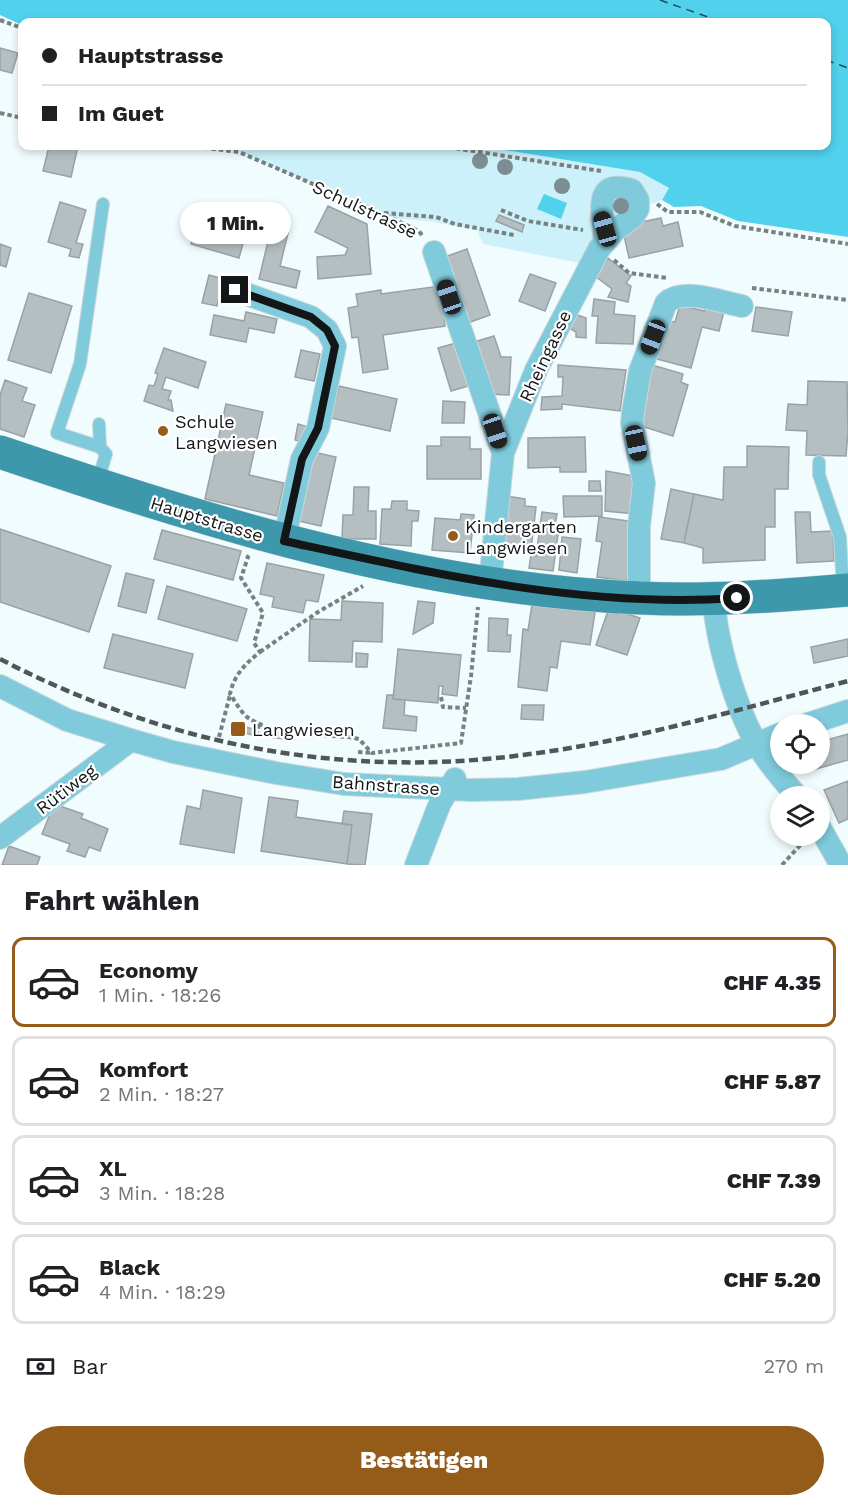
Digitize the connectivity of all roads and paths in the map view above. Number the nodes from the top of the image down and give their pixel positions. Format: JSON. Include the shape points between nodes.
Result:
{"nodes":[{"id":1,"x":0,"y":20,"type":"edge"},
{"id":2,"x":18,"y":27,"type":"edge"},
{"id":3,"x":0,"y":113,"type":"edge"},
{"id":4,"x":18,"y":117,"type":"edge"},
{"id":5,"x":222,"y":150,"type":"edge"},
{"id":6,"x":466,"y":150,"type":"edge"},
{"id":7,"x":604,"y":172,"type":"dead end"},
{"id":8,"x":652,"y":201,"type":"dead end"},
{"id":9,"x":103,"y":204,"type":"dead end"},
{"id":10,"x":501,"y":210,"type":"dead end"},
{"id":11,"x":380,"y":213,"type":"junction"},
{"id":12,"x":514,"y":235,"type":"dead end"},
{"id":13,"x":604,"y":238,"type":"joint"},
{"id":14,"x":848,"y":244,"type":"edge"},
{"id":15,"x":434,"y":252,"type":"joint"},
{"id":16,"x":235,"y":290,"type":"dead end"},
{"id":17,"x":742,"y":306,"type":"dead end"},
{"id":18,"x":99,"y":424,"type":"dead end"},
{"id":19,"x":100,"y":447,"type":"junction"},
{"id":20,"x":0,"y":452,"type":"edge"},
{"id":21,"x":503,"y":453,"type":"junction"},
{"id":22,"x":819,"y":462,"type":"dead end"},
{"id":23,"x":96,"y":485,"type":"junction"},
{"id":24,"x":284,"y":541,"type":"junction"},
{"id":25,"x":240,"y":555,"type":"dead end"},
{"id":26,"x":364,"y":585,"type":"dead end"},
{"id":27,"x":846,"y":590,"type":"edge"},
{"id":28,"x":484,"y":594,"type":"junction"},
{"id":29,"x":639,"y":598,"type":"junction"},
{"id":30,"x":714,"y":600,"type":"junction"},
{"id":31,"x":260,"y":652,"type":"junction"},
{"id":32,"x":0,"y":686,"type":"edge"},
{"id":33,"x":230,"y":694,"type":"junction"},
{"id":34,"x":441,"y":697,"type":"dead end"},
{"id":35,"x":466,"y":708,"type":"junction"},
{"id":36,"x":848,"y":711,"type":"edge"},
{"id":37,"x":830,"y":717,"type":"edge"},
{"id":38,"x":259,"y":723,"type":"junction"},
{"id":39,"x":289,"y":731,"type":"junction"},
{"id":40,"x":257,"y":736,"type":"dead end"},
{"id":41,"x":219,"y":737,"type":"dead end"},
{"id":42,"x":770,"y":738,"type":"edge"},
{"id":43,"x":131,"y":740,"type":"junction"},
{"id":44,"x":287,"y":741,"type":"dead end"},
{"id":45,"x":756,"y":744,"type":"junction"},
{"id":46,"x":358,"y":752,"type":"dead end"},
{"id":47,"x":372,"y":753,"type":"junction"},
{"id":48,"x":453,"y":783,"type":"junction"},
{"id":49,"x":789,"y":786,"type":"edge"},
{"id":50,"x":0,"y":838,"type":"edge"},
{"id":51,"x":800,"y":846,"type":"edge"},
{"id":52,"x":830,"y":846,"type":"edge"},
{"id":53,"x":416,"y":865,"type":"edge"},
{"id":54,"x":782,"y":865,"type":"edge"},
{"id":55,"x":841,"y":865,"type":"edge"}],
"edges":[{"from":1,"to":2,"type":"path"},
{"from":3,"to":4,"type":"path"},
{"from":5,"to":11,"type":"path","name":"Schulstrasse","via":[[239,152]]},
{"from":6,"to":7,"type":"path"},
{"from":8,"to":14,"type":"path","via":[[668,212],[700,212],[735,226]]},
{"from":9,"to":19,"type":"lane","via":[[80,364],[57,433]]},
{"from":10,"to":13,"type":"path","via":[[528,221]]},
{"from":11,"to":12,"type":"path","via":[[436,217]]},
{"from":11,"to":15,"type":"path","name":"Schulstrasse","via":[[419,231]]},
{"from":13,"to":21,"type":"street","name":"Rheingasse","via":[[536,370]]},
{"from":15,"to":21,"type":"street","name":"Schulstrasse"},
{"from":16,"to":24,"type":"street","via":[[311,317],[327,330],[335,346],[318,428],[302,459]]},
{"from":17,"to":29,"type":"street","via":[[684,294],[672,297],[666,303],[640,371],[632,423],[644,483],[639,526]]},
{"from":18,"to":19,"type":"lane"},
{"from":19,"to":23,"type":"lane","via":[[106,454]]},
{"from":20,"to":23,"type":"main road","name":"Hauptstrasse"},
{"from":21,"to":28,"type":"street","name":"Rheingasse"},
{"from":22,"to":27,"type":"lane","via":[[819,475],[840,537]]},
{"from":23,"to":24,"type":"main road","name":"Hauptstrasse"},
{"from":24,"to":28,"type":"main road","name":"Hauptstrasse"},
{"from":25,"to":31,"type":"path","via":[[248,557],[241,578],[263,613],[254,643]]},
{"from":26,"to":31,"type":"path"},
{"from":27,"to":30,"type":"main road","name":"Hauptstrasse"},
{"from":28,"to":29,"type":"main road","name":"Hauptstrasse","via":[[576,593]]},
{"from":28,"to":35,"type":"path"},
{"from":29,"to":30,"type":"main road","name":"Hauptstrasse"},
{"from":30,"to":45,"type":"street","via":[[717,633]]},
{"from":31,"to":33,"type":"path","via":[[237,675]]},
{"from":32,"to":43,"type":"street","name":"Bahnstrasse","via":[[67,720]]},
{"from":33,"to":38,"type":"path","via":[[246,716]]},
{"from":33,"to":41,"type":"path"},
{"from":34,"to":35,"type":"path","via":[[443,707]]},
{"from":35,"to":47,"type":"path","via":[[461,743]]},
{"from":36,"to":37,"type":"street"},
{"from":38,"to":39,"type":"path"},
{"from":38,"to":40,"type":"path"},
{"from":39,"to":44,"type":"path"},
{"from":39,"to":47,"type":"path","via":[[349,736]]},
{"from":42,"to":45,"type":"street","name":"Bahnstrasse"},
{"from":43,"to":48,"type":"street","name":"Bahnstrasse","via":[[173,752],[344,784]]},
{"from":43,"to":50,"type":"street","name":"Rütiweg"},
{"from":45,"to":48,"type":"street","name":"Bahnstrasse","via":[[721,759],[585,782],[518,789]]},
{"from":45,"to":49,"type":"street"},
{"from":46,"to":47,"type":"path"},
{"from":48,"to":53,"type":"street","via":[[440,803]]},
{"from":51,"to":54,"type":"path"},
{"from":52,"to":55,"type":"street"}]}
